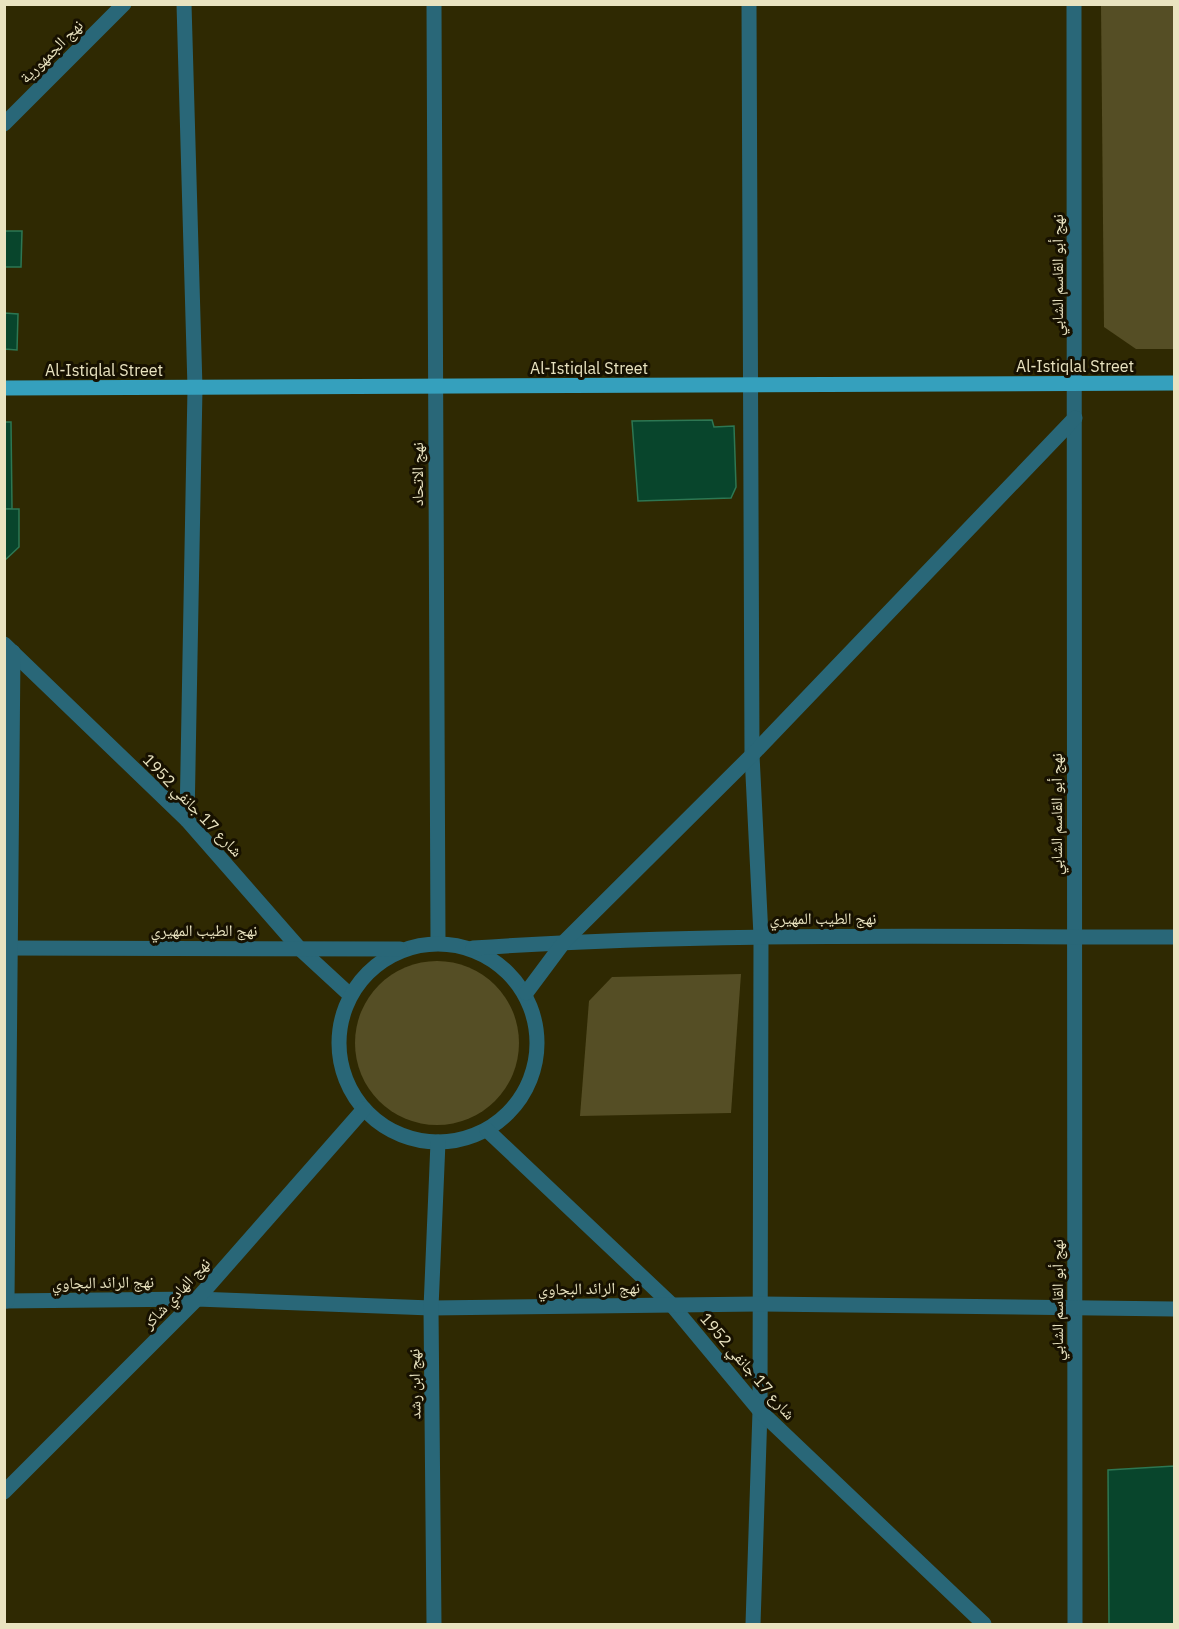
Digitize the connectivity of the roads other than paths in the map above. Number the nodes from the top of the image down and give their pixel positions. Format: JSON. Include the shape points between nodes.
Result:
{"nodes":[{"id":1,"x":124,"y":4,"type":"edge"},
{"id":2,"x":184,"y":4,"type":"edge"},
{"id":3,"x":434,"y":4,"type":"edge"},
{"id":4,"x":749,"y":4,"type":"edge"},
{"id":5,"x":1074,"y":4,"type":"edge"},
{"id":6,"x":4,"y":124,"type":"edge"},
{"id":7,"x":1075,"y":383,"type":"junction"},
{"id":8,"x":1174,"y":383,"type":"edge"},
{"id":9,"x":751,"y":386,"type":"junction"},
{"id":10,"x":435,"y":387,"type":"junction"},
{"id":11,"x":4,"y":388,"type":"edge"},
{"id":12,"x":195,"y":388,"type":"junction"},
{"id":13,"x":1075,"y":418,"type":"junction"},
{"id":14,"x":9,"y":648,"type":"edge"},
{"id":15,"x":752,"y":755,"type":"junction"},
{"id":16,"x":187,"y":820,"type":"junction"},
{"id":17,"x":761,"y":936,"type":"junction"},
{"id":18,"x":1074,"y":937,"type":"junction"},
{"id":19,"x":1174,"y":937,"type":"edge"},
{"id":20,"x":438,"y":942,"type":"junction"},
{"id":21,"x":564,"y":942,"type":"junction"},
{"id":22,"x":8,"y":948,"type":"edge"},
{"id":23,"x":299,"y":948,"type":"junction"},
{"id":24,"x":473,"y":948,"type":"junction"},
{"id":25,"x":403,"y":949,"type":"junction"},
{"id":26,"x":526,"y":993,"type":"junction"},
{"id":27,"x":350,"y":995,"type":"junction"},
{"id":28,"x":364,"y":1110,"type":"junction"},
{"id":29,"x":487,"y":1130,"type":"junction"},
{"id":30,"x":438,"y":1142,"type":"junction"},
{"id":31,"x":197,"y":1299,"type":"junction"},
{"id":32,"x":6,"y":1301,"type":"edge"},
{"id":33,"x":671,"y":1304,"type":"junction"},
{"id":34,"x":759,"y":1304,"type":"junction"},
{"id":35,"x":1075,"y":1307,"type":"junction"},
{"id":36,"x":431,"y":1308,"type":"junction"},
{"id":37,"x":1174,"y":1309,"type":"edge"},
{"id":38,"x":760,"y":1411,"type":"junction"},
{"id":39,"x":4,"y":1492,"type":"edge"},
{"id":40,"x":434,"y":1624,"type":"edge"},
{"id":41,"x":753,"y":1624,"type":"edge"},
{"id":42,"x":984,"y":1624,"type":"edge"},
{"id":43,"x":1075,"y":1624,"type":"edge"}],
"edges":[{"from":1,"to":6,"type":"street","name":"نهج الجمهورية"},
{"from":2,"to":12,"type":"street"},
{"from":3,"to":10,"type":"street","name":"نهج الاتحاد"},
{"from":4,"to":9,"type":"street"},
{"from":5,"to":7,"type":"street","name":"نهج أبو القاسم الشابي"},
{"from":7,"to":8,"type":"main road","name":"Al-Istiqlal Street"},
{"from":7,"to":9,"type":"main road","name":"Al-Istiqlal Street"},
{"from":7,"to":13,"type":"street","name":"نهج أبو القاسم الشابي"},
{"from":9,"to":10,"type":"main road","name":"Al-Istiqlal Street"},
{"from":9,"to":15,"type":"street"},
{"from":10,"to":12,"type":"main road","name":"Al-Istiqlal Street"},
{"from":10,"to":20,"type":"street","name":"نهج الاتحاد"},
{"from":11,"to":12,"type":"main road","name":"Al-Istiqlal Street"},
{"from":12,"to":16,"type":"street"},
{"from":13,"to":15,"type":"street"},
{"from":13,"to":18,"type":"street","name":"نهج أبو القاسم الشابي"},
{"from":14,"to":16,"type":"street","name":"شارع 17 جانفي 1952"},
{"from":14,"to":22,"type":"street"},
{"from":15,"to":17,"type":"street"},
{"from":15,"to":21,"type":"street"},
{"from":16,"to":23,"type":"street","name":"شارع 17 جانفي 1952"},
{"from":17,"to":18,"type":"street","name":"نهج الطيب المهيري"},
{"from":17,"to":21,"type":"street","name":"نهج الطيب المهيري"},
{"from":17,"to":34,"type":"street"},
{"from":18,"to":19,"type":"street","name":"نهج الطيب المهيري"},
{"from":18,"to":35,"type":"street","name":"نهج أبو القاسم الشابي"},
{"from":20,"to":24,"type":"street"},
{"from":20,"to":25,"type":"street"},
{"from":21,"to":24,"type":"street","name":"نهج الطيب المهيري"},
{"from":21,"to":26,"type":"street"},
{"from":22,"to":23,"type":"street","name":"نهج الطيب المهيري"},
{"from":22,"to":32,"type":"street"},
{"from":23,"to":25,"type":"street","name":"نهج الطيب المهيري"},
{"from":23,"to":27,"type":"street","name":"شارع 17 جانفي 1952"},
{"from":24,"to":26,"type":"street","via":[[504,966]]},
{"from":25,"to":27,"type":"street","via":[[364,975]]},
{"from":26,"to":29,"type":"street","via":[[537,1023],[536,1064],[530,1085],[512,1111]]},
{"from":27,"to":28,"type":"street","via":[[340,1023],[339,1054],[347,1084]]},
{"from":28,"to":30,"type":"street","via":[[397,1134]]},
{"from":28,"to":31,"type":"street","name":"نهج الهادي شاكر"},
{"from":29,"to":30,"type":"street","via":[[463,1139]]},
{"from":29,"to":33,"type":"street","name":"شارع 17 جانفي 1952"},
{"from":30,"to":36,"type":"street","name":"نهج ابن رشد"},
{"from":31,"to":32,"type":"street","name":"نهج الرائد البجاوي"},
{"from":31,"to":36,"type":"street","name":"نهج الرائد البجاوي"},
{"from":31,"to":39,"type":"street","name":"نهج الهادي شاكر"},
{"from":33,"to":34,"type":"street","name":"نهج الرائد البجاوي"},
{"from":33,"to":36,"type":"street","name":"نهج الرائد البجاوي"},
{"from":33,"to":38,"type":"street","name":"شارع 17 جانفي 1952"},
{"from":34,"to":35,"type":"street","name":"نهج الرائد البجاوي"},
{"from":34,"to":38,"type":"street"},
{"from":35,"to":37,"type":"street","name":"نهج الرائد البجاوي"},
{"from":35,"to":43,"type":"street","name":"نهج أبو القاسم الشابي"},
{"from":36,"to":40,"type":"street","name":"نهج ابن رشد"},
{"from":38,"to":41,"type":"street"},
{"from":38,"to":42,"type":"street","name":"شارع 17 جانفي 1952"}]}
